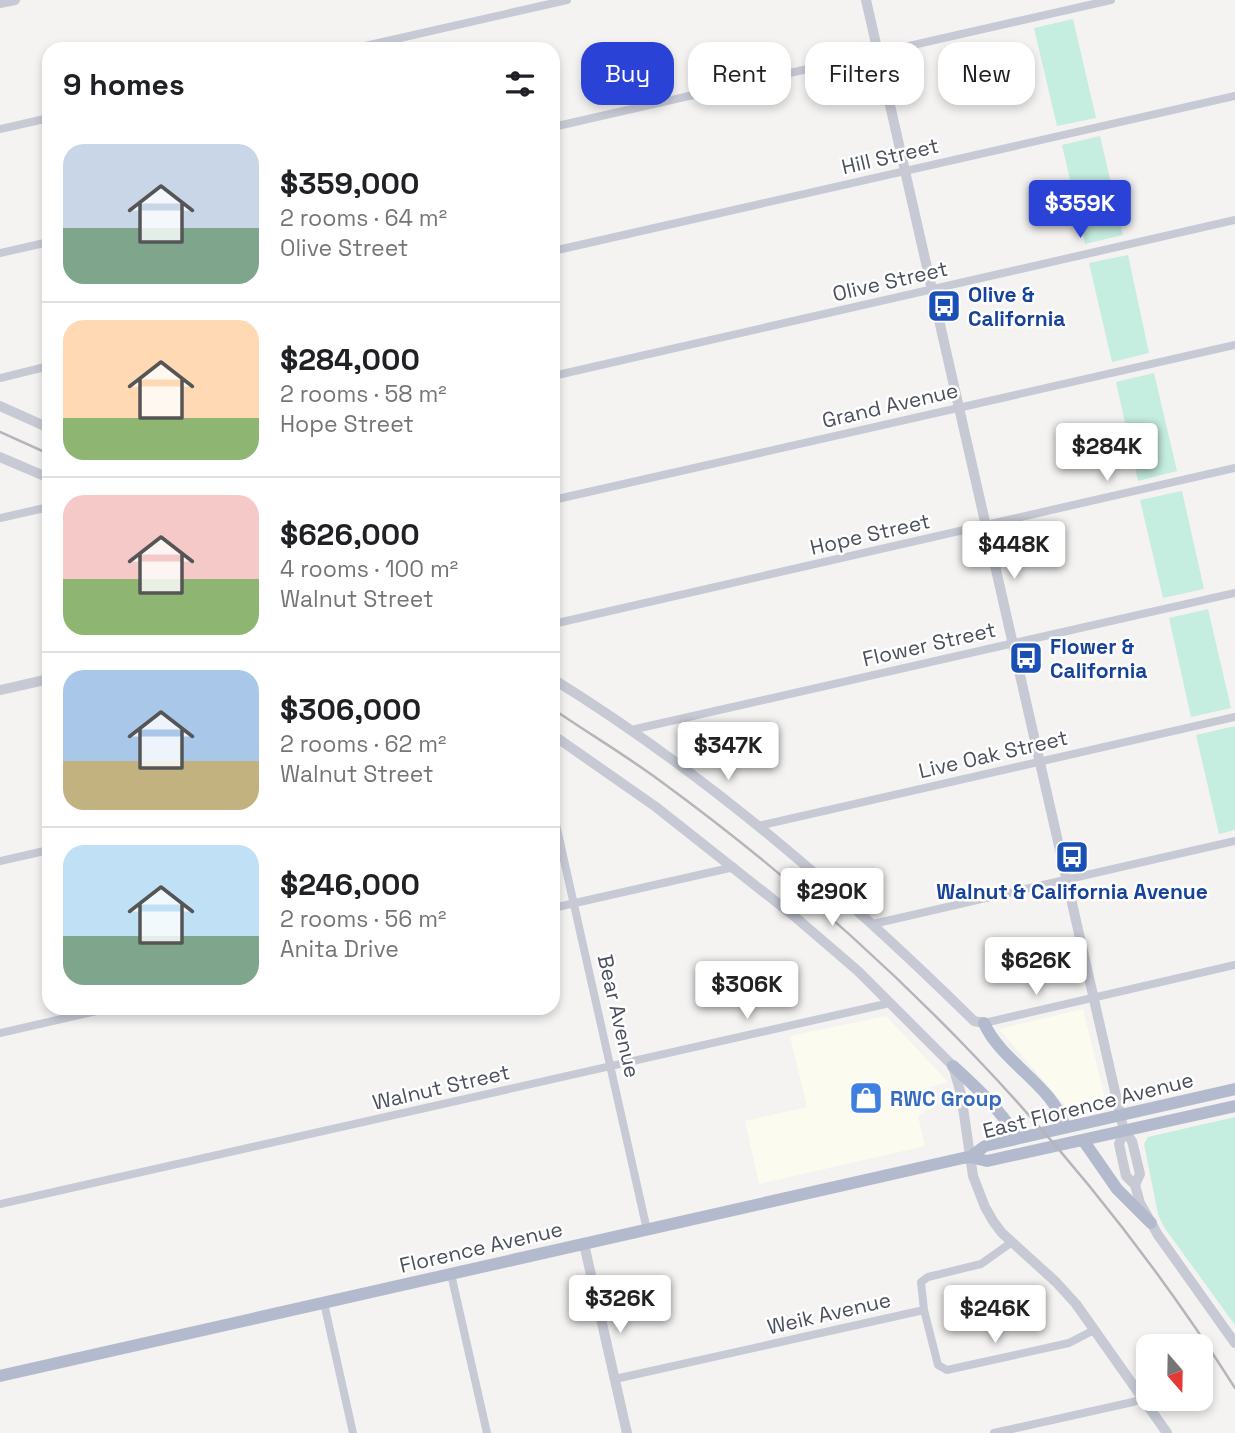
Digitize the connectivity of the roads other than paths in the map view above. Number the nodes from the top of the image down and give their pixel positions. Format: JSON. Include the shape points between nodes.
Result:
{"nodes":[{"id":1,"x":15,"y":0,"type":"edge"},
{"id":2,"x":568,"y":0,"type":"edge"},
{"id":3,"x":866,"y":0,"type":"edge"},
{"id":4,"x":1111,"y":0,"type":"edge"},
{"id":5,"x":0,"y":3,"type":"edge"},
{"id":6,"x":383,"y":42,"type":"edge"},
{"id":7,"x":876,"y":42,"type":"edge"},
{"id":8,"x":924,"y":43,"type":"edge"},
{"id":9,"x":805,"y":70,"type":"edge"},
{"id":10,"x":1235,"y":96,"type":"edge"},
{"id":11,"x":890,"y":105,"type":"edge"},
{"id":12,"x":42,"y":120,"type":"edge"},
{"id":13,"x":560,"y":125,"type":"edge"},
{"id":14,"x":0,"y":129,"type":"edge"},
{"id":15,"x":905,"y":171,"type":"junction"},
{"id":16,"x":1235,"y":220,"type":"edge"},
{"id":17,"x":42,"y":244,"type":"edge"},
{"id":18,"x":560,"y":249,"type":"edge"},
{"id":19,"x":0,"y":253,"type":"edge"},
{"id":20,"x":932,"y":289,"type":"junction"},
{"id":21,"x":1235,"y":345,"type":"edge"},
{"id":22,"x":42,"y":368,"type":"edge"},
{"id":23,"x":560,"y":374,"type":"edge"},
{"id":24,"x":0,"y":378,"type":"edge"},
{"id":25,"x":0,"y":406,"type":"edge"},
{"id":26,"x":959,"y":407,"type":"junction"},
{"id":27,"x":42,"y":425,"type":"edge"},
{"id":28,"x":0,"y":457,"type":"edge"},
{"id":29,"x":1235,"y":468,"type":"edge"},
{"id":30,"x":42,"y":475,"type":"edge"},
{"id":31,"x":560,"y":498,"type":"edge"},
{"id":32,"x":42,"y":509,"type":"edge"},
{"id":33,"x":0,"y":518,"type":"edge"},
{"id":34,"x":986,"y":525,"type":"junction"},
{"id":35,"x":1235,"y":593,"type":"edge"},
{"id":36,"x":560,"y":622,"type":"edge"},
{"id":37,"x":1013,"y":643,"type":"junction"},
{"id":38,"x":42,"y":681,"type":"edge"},
{"id":39,"x":560,"y":684,"type":"edge"},
{"id":40,"x":0,"y":690,"type":"edge"},
{"id":41,"x":1235,"y":717,"type":"edge"},
{"id":42,"x":631,"y":730,"type":"junction"},
{"id":43,"x":560,"y":740,"type":"edge"},
{"id":44,"x":1040,"y":761,"type":"junction"},
{"id":45,"x":758,"y":825,"type":"junction"},
{"id":46,"x":1235,"y":841,"type":"edge"},
{"id":47,"x":560,"y":842,"type":"edge"},
{"id":48,"x":42,"y":851,"type":"edge"},
{"id":49,"x":0,"y":860,"type":"edge"},
{"id":50,"x":734,"y":867,"type":"junction"},
{"id":51,"x":1067,"y":879,"type":"junction"},
{"id":52,"x":574,"y":903,"type":"junction"},
{"id":53,"x":560,"y":906,"type":"edge"},
{"id":54,"x":873,"y":924,"type":"junction"},
{"id":55,"x":1235,"y":965,"type":"edge"},
{"id":56,"x":1094,"y":998,"type":"junction"},
{"id":57,"x":890,"y":1003,"type":"junction"},
{"id":58,"x":79,"y":1015,"type":"edge"},
{"id":59,"x":984,"y":1023,"type":"junction"},
{"id":60,"x":0,"y":1033,"type":"edge"},
{"id":61,"x":611,"y":1066,"type":"junction"},
{"id":62,"x":953,"y":1066,"type":"junction"},
{"id":63,"x":1235,"y":1089,"type":"edge"},
{"id":64,"x":1235,"y":1106,"type":"edge"},
{"id":65,"x":1121,"y":1114,"type":"junction"},
{"id":66,"x":1065,"y":1127,"type":"junction"},
{"id":67,"x":1125,"y":1131,"type":"junction"},
{"id":68,"x":1017,"y":1139,"type":"junction"},
{"id":69,"x":1083,"y":1140,"type":"junction"},
{"id":70,"x":970,"y":1157,"type":"junction"},
{"id":71,"x":0,"y":1204,"type":"edge"},
{"id":72,"x":1151,"y":1223,"type":"junction"},
{"id":73,"x":647,"y":1230,"type":"junction"},
{"id":74,"x":1012,"y":1242,"type":"junction"},
{"id":75,"x":584,"y":1244,"type":"junction"},
{"id":76,"x":451,"y":1274,"type":"junction"},
{"id":77,"x":324,"y":1303,"type":"junction"},
{"id":78,"x":924,"y":1310,"type":"junction"},
{"id":79,"x":1094,"y":1330,"type":"junction"},
{"id":80,"x":1235,"y":1343,"type":"edge"},
{"id":81,"x":0,"y":1376,"type":"edge"},
{"id":82,"x":615,"y":1379,"type":"junction"},
{"id":83,"x":1136,"y":1387,"type":"edge"},
{"id":84,"x":1136,"y":1400,"type":"edge"},
{"id":85,"x":1153,"y":1411,"type":"edge"},
{"id":86,"x":354,"y":1433,"type":"edge"},
{"id":87,"x":488,"y":1433,"type":"edge"},
{"id":88,"x":627,"y":1433,"type":"edge"},
{"id":89,"x":994,"y":1433,"type":"edge"},
{"id":90,"x":1167,"y":1433,"type":"edge"}],
"edges":[{"from":1,"to":5,"type":"street"},
{"from":2,"to":6,"type":"street"},
{"from":3,"to":7,"type":"street"},
{"from":4,"to":8,"type":"street"},
{"from":9,"to":13,"type":"street"},
{"from":10,"to":15,"type":"street","name":"Hill Street"},
{"from":11,"to":15,"type":"street"},
{"from":12,"to":14,"type":"street"},
{"from":15,"to":18,"type":"street","name":"Hill Street"},
{"from":15,"to":20,"type":"street"},
{"from":16,"to":20,"type":"street","name":"Olive Street"},
{"from":17,"to":19,"type":"street"},
{"from":20,"to":23,"type":"street","name":"Olive Street"},
{"from":20,"to":26,"type":"street"},
{"from":21,"to":26,"type":"street","name":"Grand Avenue"},
{"from":22,"to":24,"type":"street"},
{"from":25,"to":27,"type":"street"},
{"from":26,"to":31,"type":"street","name":"Grand Avenue"},
{"from":26,"to":34,"type":"street"},
{"from":28,"to":30,"type":"street"},
{"from":29,"to":34,"type":"street","name":"Hope Street"},
{"from":32,"to":33,"type":"street"},
{"from":34,"to":36,"type":"street","name":"Hope Street"},
{"from":34,"to":37,"type":"street"},
{"from":35,"to":37,"type":"street","name":"Flower Street"},
{"from":37,"to":42,"type":"street","name":"Flower Street"},
{"from":37,"to":44,"type":"street"},
{"from":38,"to":40,"type":"street"},
{"from":39,"to":42,"type":"street"},
{"from":41,"to":44,"type":"street","name":"Live Oak Street"},
{"from":42,"to":45,"type":"street"},
{"from":43,"to":50,"type":"street"},
{"from":44,"to":45,"type":"street","name":"Live Oak Street"},
{"from":44,"to":51,"type":"street"},
{"from":45,"to":54,"type":"street"},
{"from":46,"to":51,"type":"street"},
{"from":47,"to":52,"type":"street","name":"Bear Avenue"},
{"from":48,"to":49,"type":"street"},
{"from":50,"to":52,"type":"street"},
{"from":50,"to":57,"type":"street"},
{"from":51,"to":54,"type":"street"},
{"from":51,"to":56,"type":"street"},
{"from":52,"to":53,"type":"street"},
{"from":52,"to":61,"type":"street","name":"Bear Avenue"},
{"from":54,"to":59,"type":"street","via":[[974,1021]]},
{"from":55,"to":56,"type":"street"},
{"from":56,"to":59,"type":"street"},
{"from":56,"to":65,"type":"street"},
{"from":57,"to":61,"type":"street","name":"Walnut Street"},
{"from":57,"to":62,"type":"street"},
{"from":58,"to":60,"type":"street"},
{"from":59,"to":66,"type":"main road","via":[[1052,1103]]},
{"from":61,"to":71,"type":"street","name":"Walnut Street"},
{"from":61,"to":73,"type":"street","name":"Bear Avenue"},
{"from":62,"to":68,"type":"main road"},
{"from":62,"to":70,"type":"street"},
{"from":63,"to":65,"type":"main road","name":"East Florence Avenue"},
{"from":64,"to":67,"type":"main road","name":"East Florence Avenue"},
{"from":65,"to":66,"type":"main road","name":"East Florence Avenue"},
{"from":65,"to":67,"type":"street"},
{"from":66,"to":68,"type":"main road","name":"East Florence Avenue"},
{"from":67,"to":69,"type":"main road","name":"East Florence Avenue"},
{"from":67,"to":72,"type":"street","via":[[1140,1174],[1135,1185],[1140,1203]]},
{"from":68,"to":70,"type":"main road","name":"East Florence Avenue","via":[[985,1146]]},
{"from":69,"to":70,"type":"main road","name":"East Florence Avenue","via":[[987,1161]]},
{"from":69,"to":72,"type":"main road","via":[[1117,1189]]},
{"from":70,"to":73,"type":"main road","name":"Florence Avenue"},
{"from":70,"to":74,"type":"street","via":[[985,1207]]},
{"from":72,"to":80,"type":"street"},
{"from":73,"to":75,"type":"main road","name":"Florence Avenue"},
{"from":74,"to":78,"type":"street","name":"Weik Avenue","via":[[981,1264],[921,1282]]},
{"from":74,"to":79,"type":"street","via":[[1056,1282]]},
{"from":75,"to":76,"type":"main road","name":"Florence Avenue"},
{"from":75,"to":82,"type":"street"},
{"from":76,"to":77,"type":"main road","name":"Florence Avenue"},
{"from":76,"to":87,"type":"street"},
{"from":77,"to":81,"type":"main road","name":"Florence Avenue"},
{"from":77,"to":86,"type":"street"},
{"from":78,"to":79,"type":"street","via":[[938,1365],[947,1370],[1069,1343]]},
{"from":78,"to":82,"type":"street","name":"Weik Avenue"},
{"from":79,"to":83,"type":"street"},
{"from":82,"to":88,"type":"street"},
{"from":84,"to":89,"type":"street"},
{"from":85,"to":90,"type":"street"}]}
